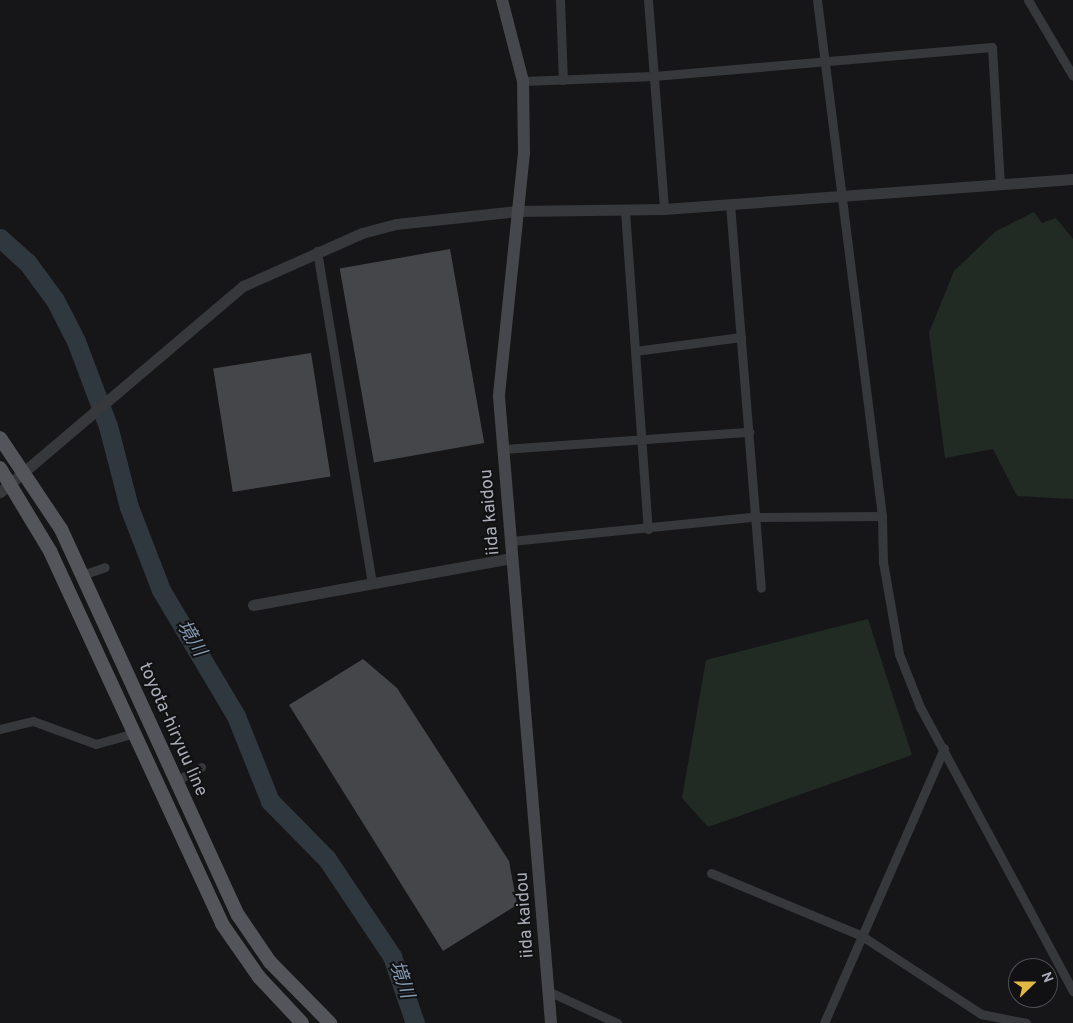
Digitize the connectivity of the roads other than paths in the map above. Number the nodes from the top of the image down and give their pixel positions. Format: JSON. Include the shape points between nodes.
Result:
{"nodes":[{"id":1,"x":502,"y":0,"type":"edge"},
{"id":2,"x":560,"y":0,"type":"edge"},
{"id":3,"x":648,"y":0,"type":"edge"},
{"id":4,"x":817,"y":0,"type":"edge"},
{"id":5,"x":1028,"y":0,"type":"edge"},
{"id":6,"x":825,"y":59,"type":"junction"},
{"id":7,"x":654,"y":76,"type":"junction"},
{"id":8,"x":1073,"y":76,"type":"edge"},
{"id":9,"x":563,"y":80,"type":"junction"},
{"id":10,"x":523,"y":81,"type":"junction"},
{"id":11,"x":1073,"y":179,"type":"edge"},
{"id":12,"x":1000,"y":185,"type":"junction"},
{"id":13,"x":840,"y":197,"type":"junction"},
{"id":14,"x":730,"y":204,"type":"junction"},
{"id":15,"x":664,"y":209,"type":"junction"},
{"id":16,"x":625,"y":210,"type":"junction"},
{"id":17,"x":517,"y":212,"type":"junction"},
{"id":18,"x":317,"y":251,"type":"junction"},
{"id":19,"x":741,"y":337,"type":"junction"},
{"id":20,"x":635,"y":351,"type":"junction"},
{"id":21,"x":749,"y":432,"type":"junction"},
{"id":22,"x":0,"y":438,"type":"edge"},
{"id":23,"x":641,"y":439,"type":"junction"},
{"id":24,"x":503,"y":449,"type":"junction"},
{"id":25,"x":0,"y":468,"type":"edge"},
{"id":26,"x":24,"y":472,"type":"junction"},
{"id":27,"x":11,"y":483,"type":"junction"},
{"id":28,"x":0,"y":492,"type":"edge"},
{"id":29,"x":882,"y":516,"type":"junction"},
{"id":30,"x":757,"y":518,"type":"junction"},
{"id":31,"x":648,"y":529,"type":"junction"},
{"id":32,"x":511,"y":541,"type":"junction"},
{"id":33,"x":512,"y":558,"type":"junction"},
{"id":34,"x":105,"y":566,"type":"dead end"},
{"id":35,"x":82,"y":575,"type":"junction"},
{"id":36,"x":372,"y":582,"type":"junction"},
{"id":37,"x":761,"y":588,"type":"dead end"},
{"id":38,"x":252,"y":605,"type":"dead end"},
{"id":39,"x":0,"y":729,"type":"edge"},
{"id":40,"x":132,"y":734,"type":"junction"},
{"id":41,"x":944,"y":748,"type":"junction"},
{"id":42,"x":201,"y":767,"type":"dead end"},
{"id":43,"x":174,"y":782,"type":"junction"},
{"id":44,"x":711,"y":872,"type":"dead end"},
{"id":45,"x":862,"y":936,"type":"junction"},
{"id":46,"x":1073,"y":991,"type":"edge"},
{"id":47,"x":550,"y":992,"type":"junction"},
{"id":48,"x":302,"y":1023,"type":"edge"},
{"id":49,"x":330,"y":1023,"type":"edge"},
{"id":50,"x":551,"y":1023,"type":"edge"},
{"id":51,"x":617,"y":1023,"type":"edge"},
{"id":52,"x":824,"y":1023,"type":"edge"},
{"id":53,"x":1026,"y":1023,"type":"edge"}],
"edges":[{"from":1,"to":10,"type":"main road","name":"iida kaidou"},
{"from":2,"to":9,"type":"street"},
{"from":3,"to":7,"type":"street"},
{"from":4,"to":6,"type":"street"},
{"from":5,"to":8,"type":"street"},
{"from":6,"to":7,"type":"street"},
{"from":6,"to":12,"type":"street","via":[[992,47]]},
{"from":6,"to":13,"type":"street"},
{"from":7,"to":9,"type":"street"},
{"from":7,"to":15,"type":"street"},
{"from":9,"to":10,"type":"street"},
{"from":10,"to":17,"type":"main road","name":"iida kaidou","via":[[524,153]]},
{"from":11,"to":12,"type":"street"},
{"from":12,"to":13,"type":"street"},
{"from":13,"to":14,"type":"street"},
{"from":13,"to":29,"type":"street"},
{"from":14,"to":15,"type":"street"},
{"from":14,"to":19,"type":"street"},
{"from":15,"to":16,"type":"street"},
{"from":16,"to":17,"type":"street"},
{"from":16,"to":20,"type":"street"},
{"from":17,"to":18,"type":"street","via":[[396,224]]},
{"from":17,"to":24,"type":"main road","name":"iida kaidou","via":[[501,342]]},
{"from":18,"to":26,"type":"street","via":[[243,286]]},
{"from":18,"to":36,"type":"street"},
{"from":19,"to":20,"type":"street"},
{"from":19,"to":21,"type":"street"},
{"from":20,"to":23,"type":"street"},
{"from":21,"to":23,"type":"street"},
{"from":21,"to":30,"type":"street"},
{"from":22,"to":26,"type":"main road","name":"toyota-hiryuu line"},
{"from":23,"to":24,"type":"street"},
{"from":23,"to":31,"type":"street"},
{"from":24,"to":32,"type":"main road","name":"iida kaidou"},
{"from":25,"to":27,"type":"main road"},
{"from":26,"to":27,"type":"street"},
{"from":26,"to":35,"type":"main road","name":"toyota-hiryuu line","via":[[61,529]]},
{"from":27,"to":28,"type":"street"},
{"from":27,"to":40,"type":"main road","via":[[50,551]]},
{"from":29,"to":30,"type":"street"},
{"from":29,"to":41,"type":"street","via":[[884,562],[899,654],[911,689]]},
{"from":30,"to":31,"type":"street"},
{"from":30,"to":37,"type":"street"},
{"from":31,"to":32,"type":"street"},
{"from":32,"to":33,"type":"main road","name":"iida kaidou"},
{"from":33,"to":36,"type":"street"},
{"from":33,"to":47,"type":"main road","name":"iida kaidou"},
{"from":34,"to":35,"type":"street"},
{"from":35,"to":43,"type":"main road","name":"toyota-hiryuu line"},
{"from":36,"to":38,"type":"street"},
{"from":39,"to":40,"type":"street","via":[[33,721],[96,744]]},
{"from":40,"to":48,"type":"main road","via":[[222,924],[259,977]]},
{"from":41,"to":45,"type":"street"},
{"from":41,"to":46,"type":"street"},
{"from":42,"to":43,"type":"street"},
{"from":43,"to":49,"type":"main road","name":"toyota-hiryuu line","via":[[238,914],[270,962]]},
{"from":44,"to":45,"type":"street"},
{"from":45,"to":52,"type":"street"},
{"from":45,"to":53,"type":"street","via":[[981,1014]]},
{"from":47,"to":50,"type":"main road","name":"iida kaidou"},
{"from":47,"to":51,"type":"street"}]}
